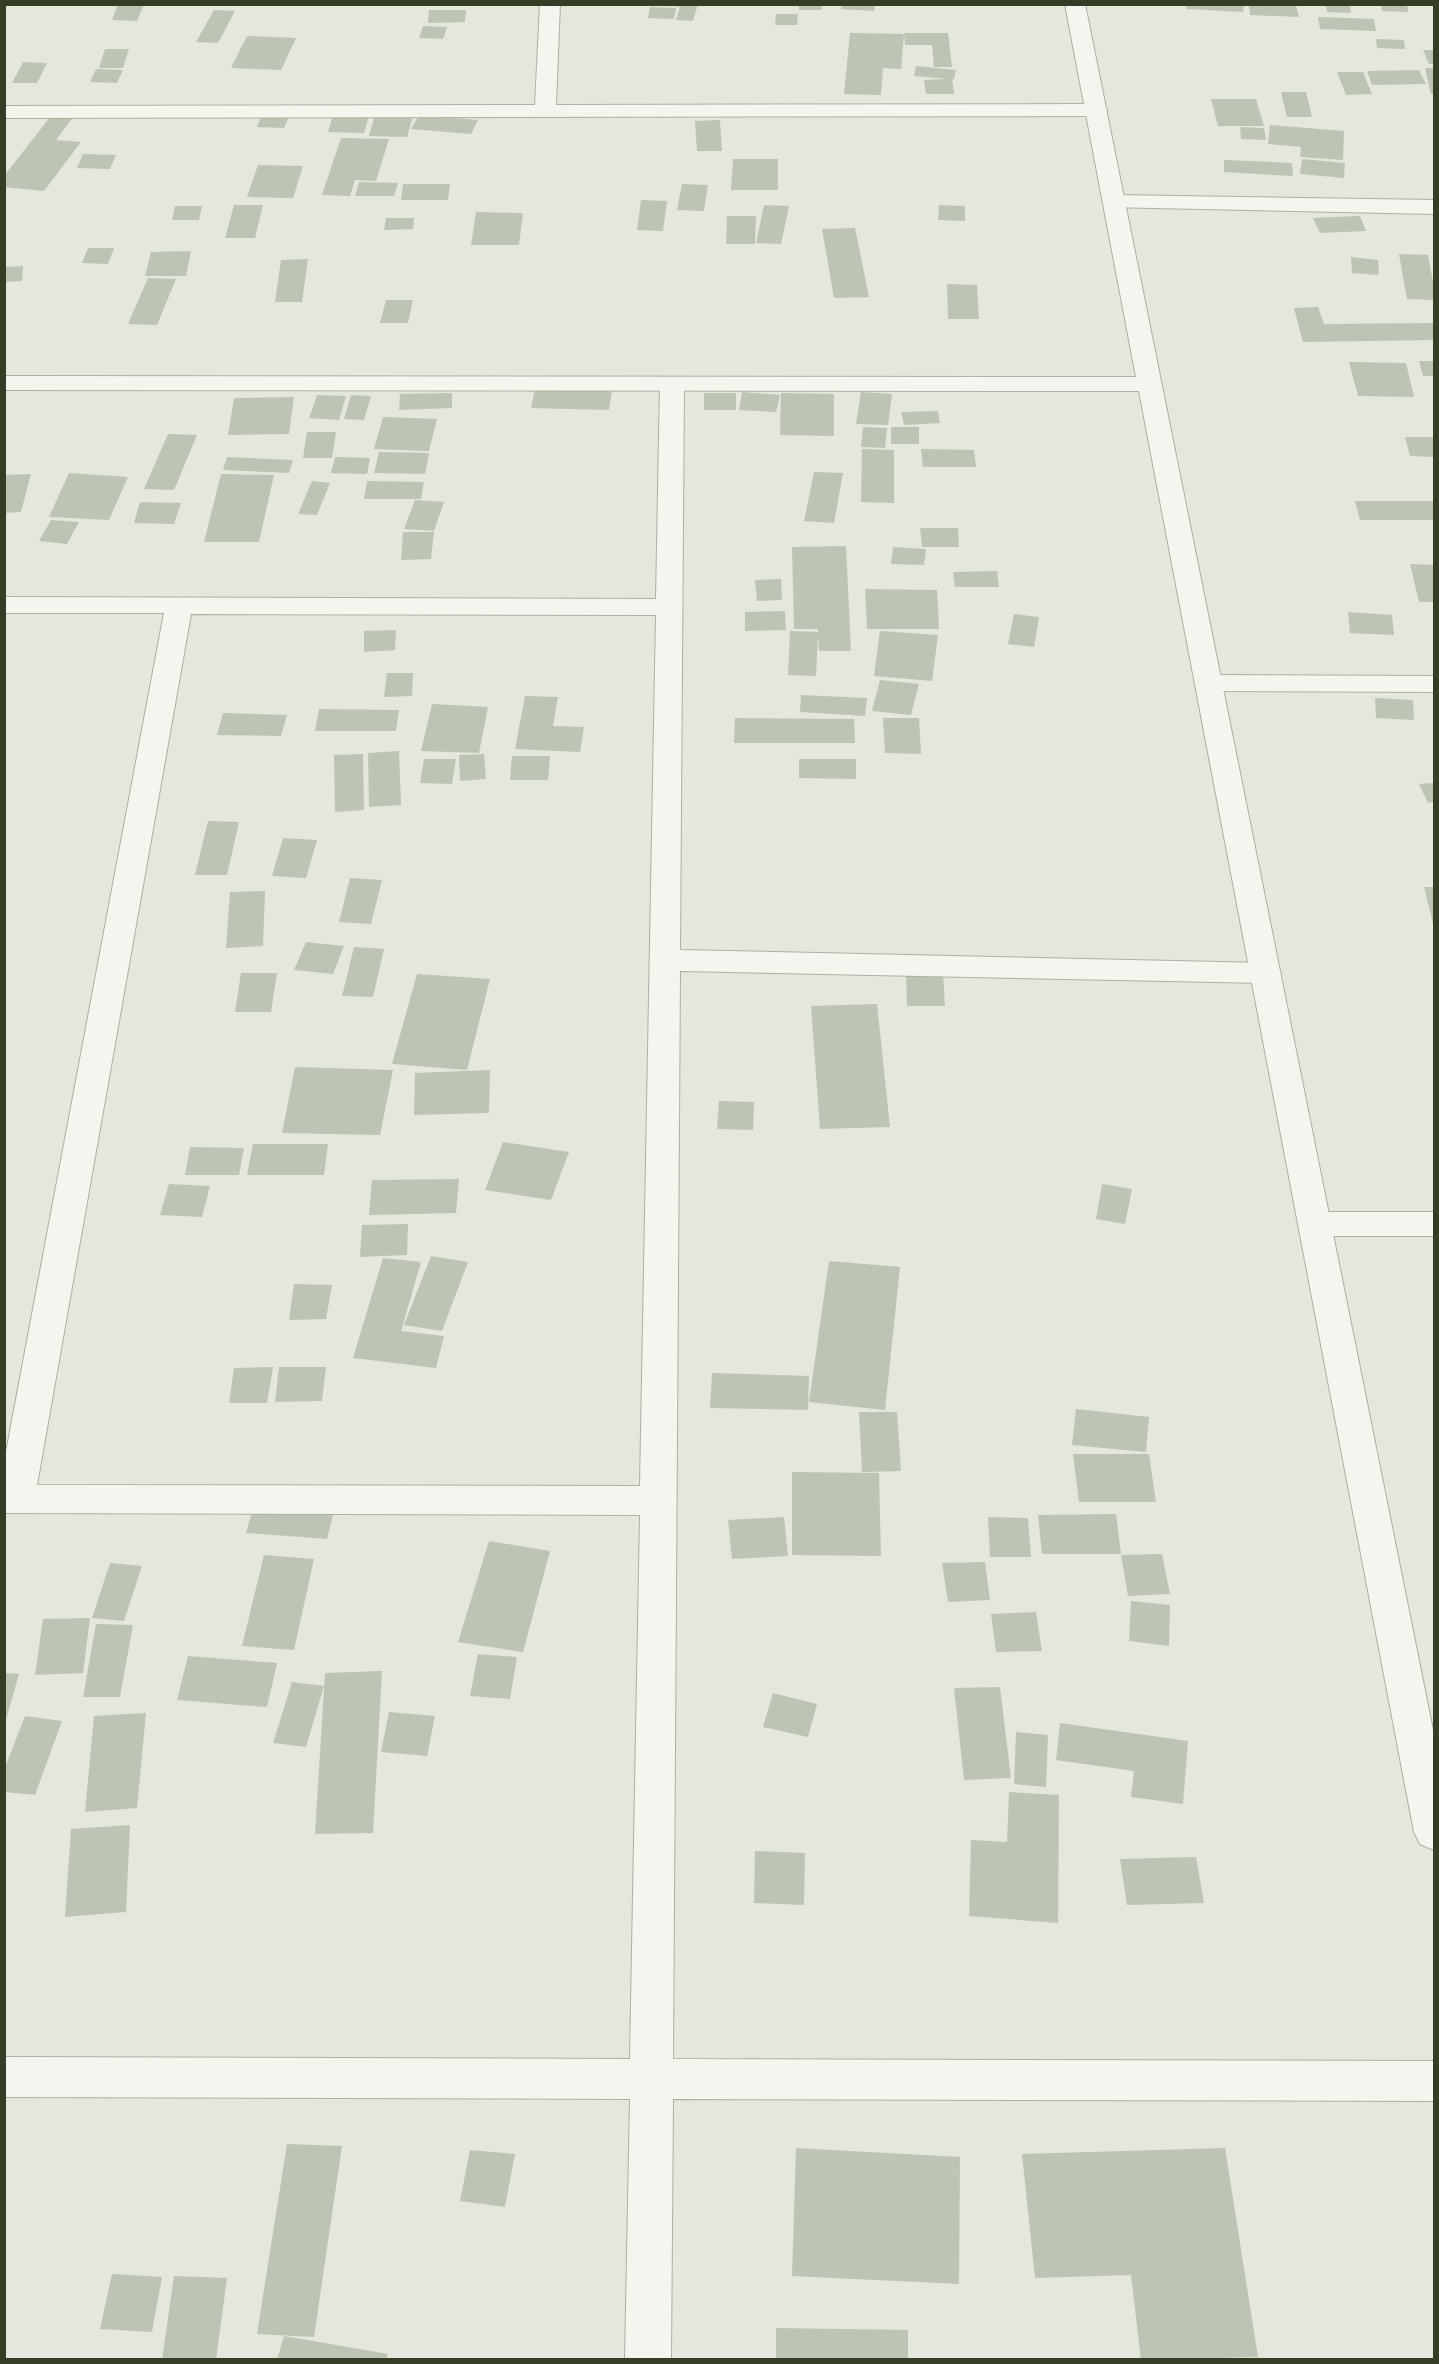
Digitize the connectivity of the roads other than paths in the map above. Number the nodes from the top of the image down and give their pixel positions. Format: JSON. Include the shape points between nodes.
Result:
{"nodes":[{"id":1,"x":550,"y":4,"type":"edge"},
{"id":2,"x":1075,"y":4,"type":"edge"},
{"id":3,"x":1096,"y":110,"type":"junction"},
{"id":4,"x":545,"y":111,"type":"junction"},
{"id":5,"x":4,"y":112,"type":"edge"},
{"id":6,"x":1114,"y":201,"type":"junction"},
{"id":7,"x":1434,"y":207,"type":"edge"},
{"id":8,"x":4,"y":383,"type":"edge"},
{"id":9,"x":672,"y":384,"type":"junction"},
{"id":10,"x":1150,"y":384,"type":"junction"},
{"id":11,"x":4,"y":605,"type":"edge"},
{"id":12,"x":179,"y":605,"type":"junction"},
{"id":13,"x":669,"y":607,"type":"junction"},
{"id":14,"x":1209,"y":683,"type":"junction"},
{"id":15,"x":1434,"y":684,"type":"edge"},
{"id":16,"x":664,"y":960,"type":"junction"},
{"id":17,"x":1266,"y":973,"type":"junction"},
{"id":18,"x":1315,"y":1224,"type":"junction"},
{"id":19,"x":1434,"y":1224,"type":"edge"},
{"id":20,"x":10,"y":1499,"type":"edge"},
{"id":21,"x":657,"y":1501,"type":"junction"},
{"id":22,"x":1434,"y":1832,"type":"edge"},
{"id":23,"x":4,"y":2077,"type":"edge"},
{"id":24,"x":651,"y":2079,"type":"junction"},
{"id":25,"x":1434,"y":2081,"type":"edge"},
{"id":26,"x":648,"y":2360,"type":"edge"}],
"edges":[{"from":1,"to":4,"type":"street"},
{"from":2,"to":3,"type":"street"},
{"from":3,"to":4,"type":"street"},
{"from":3,"to":6,"type":"street"},
{"from":4,"to":5,"type":"street"},
{"from":6,"to":7,"type":"street"},
{"from":6,"to":10,"type":"street"},
{"from":8,"to":9,"type":"street"},
{"from":9,"to":10,"type":"street"},
{"from":9,"to":13,"type":"street"},
{"from":10,"to":14,"type":"street"},
{"from":11,"to":12,"type":"street"},
{"from":12,"to":13,"type":"street"},
{"from":12,"to":20,"type":"street"},
{"from":13,"to":16,"type":"street"},
{"from":14,"to":15,"type":"street"},
{"from":14,"to":17,"type":"street"},
{"from":16,"to":17,"type":"street"},
{"from":16,"to":21,"type":"street"},
{"from":17,"to":18,"type":"street"},
{"from":18,"to":19,"type":"street"},
{"from":18,"to":22,"type":"street"},
{"from":20,"to":21,"type":"street"},
{"from":21,"to":24,"type":"street"},
{"from":23,"to":24,"type":"street"},
{"from":24,"to":25,"type":"street"},
{"from":24,"to":26,"type":"street"}]}
